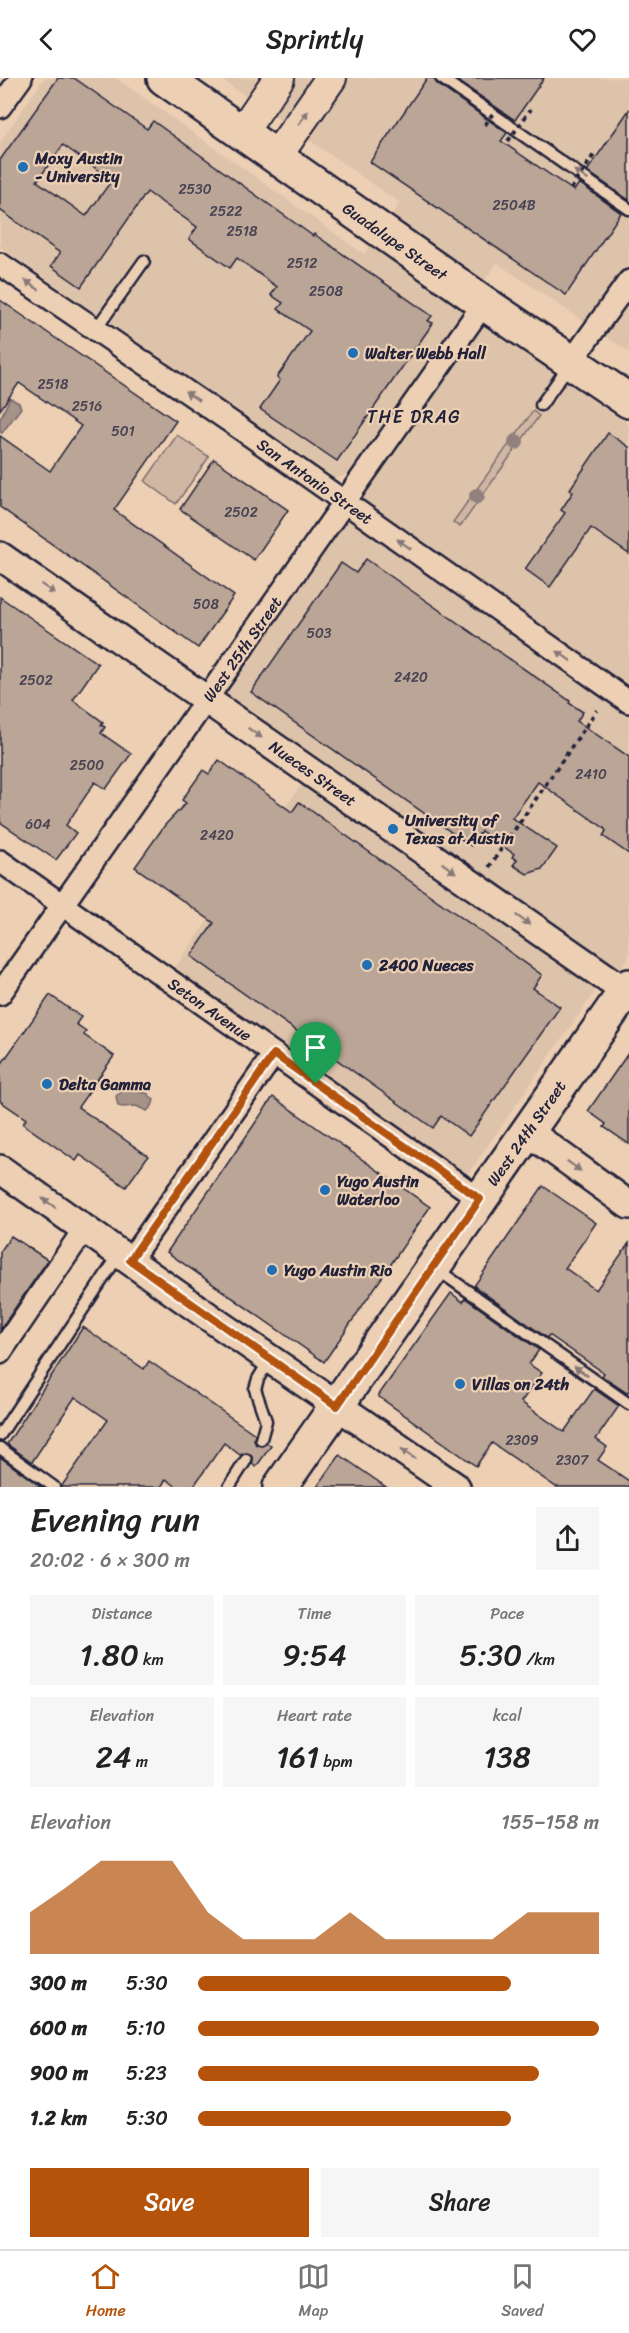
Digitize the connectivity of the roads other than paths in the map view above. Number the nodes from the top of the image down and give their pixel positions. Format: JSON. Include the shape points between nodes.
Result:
{"nodes":[{"id":1,"x":21,"y":78,"type":"edge"},
{"id":2,"x":164,"y":78,"type":"edge"},
{"id":3,"x":279,"y":78,"type":"edge"},
{"id":4,"x":331,"y":78,"type":"edge"},
{"id":5,"x":441,"y":78,"type":"edge"},
{"id":6,"x":0,"y":107,"type":"edge"},
{"id":7,"x":242,"y":132,"type":"junction"},
{"id":8,"x":276,"y":157,"type":"junction"},
{"id":9,"x":629,"y":209,"type":"edge"},
{"id":10,"x":144,"y":261,"type":"dead end"},
{"id":11,"x":0,"y":264,"type":"edge"},
{"id":12,"x":629,"y":281,"type":"edge"},
{"id":13,"x":484,"y":303,"type":"junction"},
{"id":14,"x":96,"y":329,"type":"junction"},
{"id":15,"x":571,"y":362,"type":"junction"},
{"id":16,"x":629,"y":401,"type":"edge"},
{"id":17,"x":541,"y":405,"type":"dead end"},
{"id":18,"x":345,"y":502,"type":"junction"},
{"id":19,"x":0,"y":556,"type":"edge"},
{"id":20,"x":207,"y":699,"type":"junction"},
{"id":21,"x":629,"y":702,"type":"edge"},
{"id":22,"x":0,"y":861,"type":"edge"},
{"id":23,"x":63,"y":906,"type":"junction"},
{"id":24,"x":0,"y":994,"type":"edge"},
{"id":25,"x":626,"y":996,"type":"edge"},
{"id":26,"x":274,"y":1054,"type":"junction"},
{"id":27,"x":527,"y":1131,"type":"junction"},
{"id":28,"x":0,"y":1168,"type":"edge"},
{"id":29,"x":480,"y":1199,"type":"junction"},
{"id":30,"x":629,"y":1205,"type":"edge"},
{"id":31,"x":85,"y":1228,"type":"junction"},
{"id":32,"x":125,"y":1256,"type":"junction"},
{"id":33,"x":434,"y":1267,"type":"junction"},
{"id":34,"x":0,"y":1353,"type":"edge"},
{"id":35,"x":270,"y":1359,"type":"junction"},
{"id":36,"x":629,"y":1404,"type":"edge"},
{"id":37,"x":337,"y":1406,"type":"junction"},
{"id":38,"x":0,"y":1435,"type":"edge"},
{"id":39,"x":261,"y":1439,"type":"dead end"},
{"id":40,"x":0,"y":1448,"type":"edge"},
{"id":41,"x":246,"y":1460,"type":"dead end"},
{"id":42,"x":54,"y":1487,"type":"edge"},
{"id":43,"x":229,"y":1487,"type":"edge"},
{"id":44,"x":280,"y":1487,"type":"edge"},
{"id":45,"x":456,"y":1487,"type":"edge"}],
"edges":[{"from":1,"to":6,"type":"street"},
{"from":2,"to":7,"type":"main road","name":"Guadalupe Street"},
{"from":3,"to":7,"type":"main road"},
{"from":8,"to":4,"type":"main road","one_way":true},
{"from":9,"to":5,"type":"lane","one_way":true},
{"from":7,"to":8,"type":"main road","name":"Guadalupe Street"},
{"from":8,"to":13,"type":"main road","name":"Guadalupe Street"},
{"from":10,"to":14,"type":"lane"},
{"from":14,"to":11,"type":"street","name":"San Antonio Street","one_way":true},
{"from":12,"to":15,"type":"street"},
{"from":13,"to":15,"type":"main road","name":"Guadalupe Street"},
{"from":13,"to":18,"type":"street","name":"West 25th Street"},
{"from":18,"to":14,"type":"street","name":"San Antonio Street","one_way":true},
{"from":15,"to":16,"type":"main road","name":"Guadalupe Street"},
{"from":15,"to":17,"type":"lane"},
{"from":18,"to":20,"type":"street","name":"West 25th Street"},
{"from":21,"to":18,"type":"street","name":"San Antonio Street","one_way":true},
{"from":19,"to":20,"type":"street","name":"Nueces Street","one_way":true},
{"from":20,"to":23,"type":"street","name":"West 25th Street"},
{"from":20,"to":25,"type":"street","name":"Nueces Street","one_way":true},
{"from":22,"to":23,"type":"street","name":"Seton Avenue"},
{"from":23,"to":24,"type":"street","name":"West 25th Street"},
{"from":23,"to":26,"type":"street","name":"Seton Avenue"},
{"from":25,"to":27,"type":"main road","name":"West 24th Street"},
{"from":26,"to":29,"type":"street","name":"Seton Avenue"},
{"from":26,"to":32,"type":"street"},
{"from":27,"to":29,"type":"main road","name":"West 24th Street"},
{"from":27,"to":30,"type":"street","one_way":true},
{"from":31,"to":28,"type":"street","one_way":true},
{"from":29,"to":33,"type":"main road","name":"West 24th Street"},
{"from":31,"to":32,"type":"street"},
{"from":31,"to":34,"type":"street"},
{"from":32,"to":35,"type":"street"},
{"from":32,"to":38,"type":"lane"},
{"from":36,"to":33,"type":"lane","one_way":true},
{"from":33,"to":37,"type":"main road","name":"West 24th Street"},
{"from":35,"to":37,"type":"street"},
{"from":35,"to":39,"type":"lane","via":[[255,1389],[266,1421]]},
{"from":37,"to":44,"type":"main road","name":"West 24th Street"},
{"from":45,"to":37,"type":"street","one_way":true},
{"from":40,"to":42,"type":"lane"},
{"from":41,"to":43,"type":"lane"}]}
